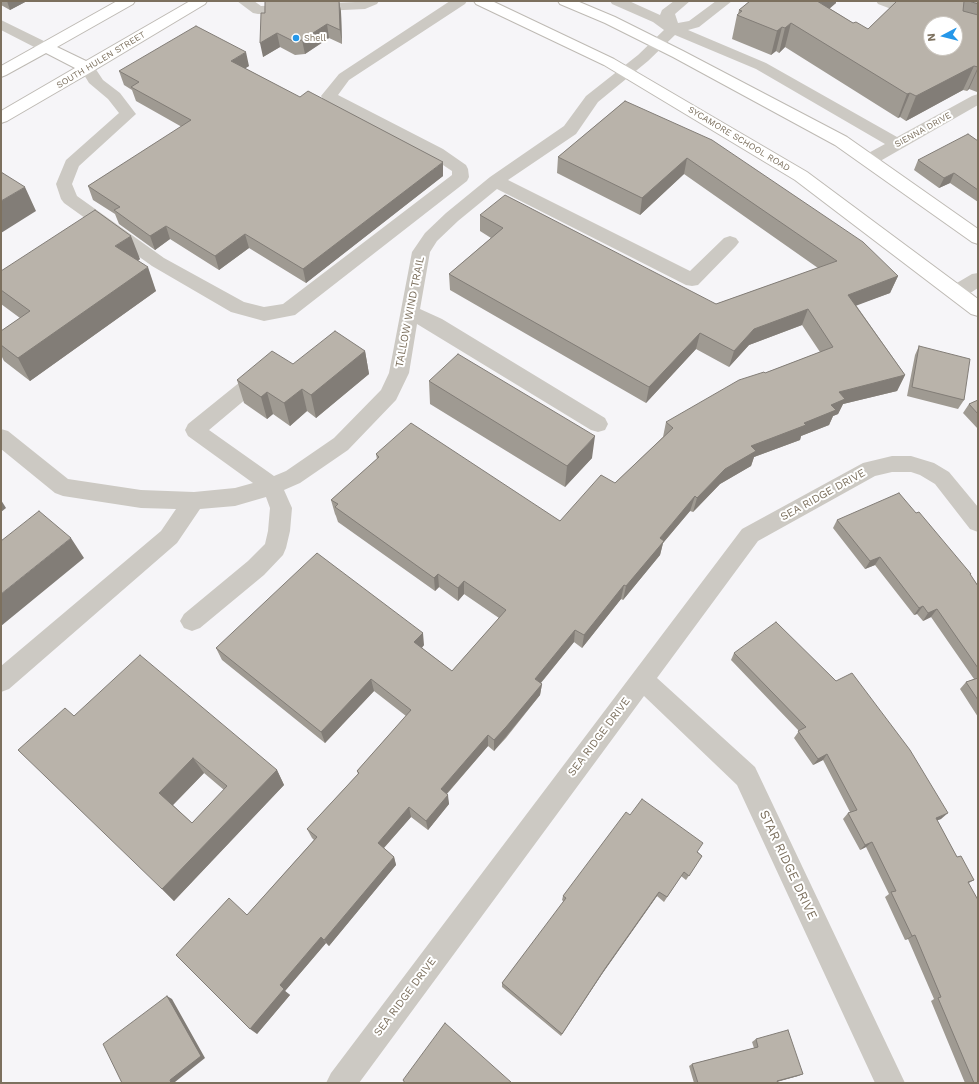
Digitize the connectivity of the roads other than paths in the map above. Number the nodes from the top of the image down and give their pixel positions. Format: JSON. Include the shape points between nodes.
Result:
{"nodes":[{"id":1,"x":128,"y":1,"type":"edge"},
{"id":2,"x":200,"y":1,"type":"edge"},
{"id":3,"x":244,"y":1,"type":"edge"},
{"id":4,"x":372,"y":1,"type":"edge"},
{"id":5,"x":460,"y":1,"type":"edge"},
{"id":6,"x":481,"y":1,"type":"edge"},
{"id":7,"x":565,"y":1,"type":"edge"},
{"id":8,"x":617,"y":1,"type":"edge"},
{"id":9,"x":683,"y":1,"type":"edge"},
{"id":10,"x":725,"y":1,"type":"edge"},
{"id":11,"x":883,"y":1,"type":"edge"},
{"id":12,"x":923,"y":16,"type":"edge"},
{"id":13,"x":4,"y":29,"type":"edge"},
{"id":14,"x":673,"y":29,"type":"junction"},
{"id":15,"x":658,"y":44,"type":"junction"},
{"id":16,"x":45,"y":47,"type":"junction"},
{"id":17,"x":88,"y":68,"type":"junction"},
{"id":18,"x":1,"y":72,"type":"edge"},
{"id":19,"x":626,"y":72,"type":"junction"},
{"id":20,"x":978,"y":99,"type":"edge"},
{"id":21,"x":1,"y":118,"type":"edge"},
{"id":22,"x":893,"y":147,"type":"junction"},
{"id":23,"x":869,"y":160,"type":"junction"},
{"id":24,"x":496,"y":181,"type":"junction"},
{"id":25,"x":978,"y":238,"type":"edge"},
{"id":26,"x":730,"y":242,"type":"dead end"},
{"id":27,"x":978,"y":279,"type":"edge"},
{"id":28,"x":957,"y":292,"type":"junction"},
{"id":29,"x":978,"y":309,"type":"edge"},
{"id":30,"x":410,"y":312,"type":"junction"},
{"id":31,"x":252,"y":383,"type":"edge"},
{"id":32,"x":598,"y":424,"type":"dead end"},
{"id":33,"x":1,"y":437,"type":"edge"},
{"id":34,"x":272,"y":486,"type":"junction"},
{"id":35,"x":194,"y":501,"type":"junction"},
{"id":36,"x":978,"y":523,"type":"edge"},
{"id":37,"x":192,"y":622,"type":"dead end"},
{"id":38,"x":642,"y":679,"type":"junction"},
{"id":39,"x":1,"y":681,"type":"edge"},
{"id":40,"x":341,"y":1083,"type":"edge"},
{"id":41,"x":890,"y":1083,"type":"edge"}],
"edges":[{"from":1,"to":16,"type":"main road"},
{"from":2,"to":17,"type":"main road","name":"SOUTH HULEN STREET"},
{"from":3,"to":4,"type":"street","via":[[258,10],[365,5]]},
{"from":5,"to":17,"type":"street","via":[[344,77],[329,96],[437,153],[460,169],[461,177],[288,310],[264,314],[238,307],[158,262],[70,199],[64,184],[72,164],[128,114],[114,96],[97,83]]},
{"from":6,"to":19,"type":"main road","name":"SYCAMORE SCHOOL ROAD"},
{"from":7,"to":15,"type":"main road"},
{"from":8,"to":14,"type":"street","via":[[658,19]]},
{"from":9,"to":14,"type":"street","via":[[667,13]]},
{"from":10,"to":14,"type":"street","via":[[694,24]]},
{"from":11,"to":12,"type":"street"},
{"from":13,"to":16,"type":"street"},
{"from":14,"to":15,"type":"street","name":"TALLOW WIND TRAIL"},
{"from":14,"to":22,"type":"street","via":[[761,66]]},
{"from":15,"to":19,"type":"street","name":"TALLOW WIND TRAIL"},
{"from":15,"to":23,"type":"main road","via":[[841,141]]},
{"from":16,"to":17,"type":"main road"},
{"from":16,"to":18,"type":"main road"},
{"from":17,"to":21,"type":"main road","name":"SOUTH HULEN STREET"},
{"from":19,"to":24,"type":"street","name":"TALLOW WIND TRAIL","via":[[592,99],[570,130]]},
{"from":19,"to":28,"type":"main road","name":"SYCAMORE SCHOOL ROAD","via":[[801,176]]},
{"from":20,"to":22,"type":"street","name":"SIENNA DRIVE"},
{"from":22,"to":23,"type":"street","name":"SIENNA DRIVE"},
{"from":23,"to":25,"type":"main road"},
{"from":24,"to":26,"type":"street","via":[[692,280]]},
{"from":24,"to":30,"type":"street","name":"TALLOW WIND TRAIL","via":[[452,217],[421,252]]},
{"from":27,"to":28,"type":"street"},
{"from":28,"to":29,"type":"main road","name":"SYCAMORE SCHOOL ROAD"},
{"from":30,"to":32,"type":"street","via":[[435,324]]},
{"from":30,"to":34,"type":"street","name":"TALLOW WIND TRAIL","via":[[399,373],[389,395],[341,444],[293,477]]},
{"from":31,"to":34,"type":"street","via":[[195,430]]},
{"from":33,"to":35,"type":"street","name":"TALLOW WIND TRAIL","via":[[64,487],[141,499]]},
{"from":34,"to":35,"type":"street","name":"TALLOW WIND TRAIL","via":[[236,497]]},
{"from":34,"to":37,"type":"street","via":[[281,508],[275,548],[256,568]]},
{"from":35,"to":39,"type":"street","via":[[169,537]]},
{"from":36,"to":38,"type":"street","name":"SEA RIDGE DRIVE","via":[[942,478],[928,468],[911,464],[892,464],[870,469],[750,535]]},
{"from":38,"to":40,"type":"street","name":"SEA RIDGE DRIVE"},
{"from":38,"to":41,"type":"street","name":"STAR RIDGE DRIVE","via":[[746,776]]}]}
